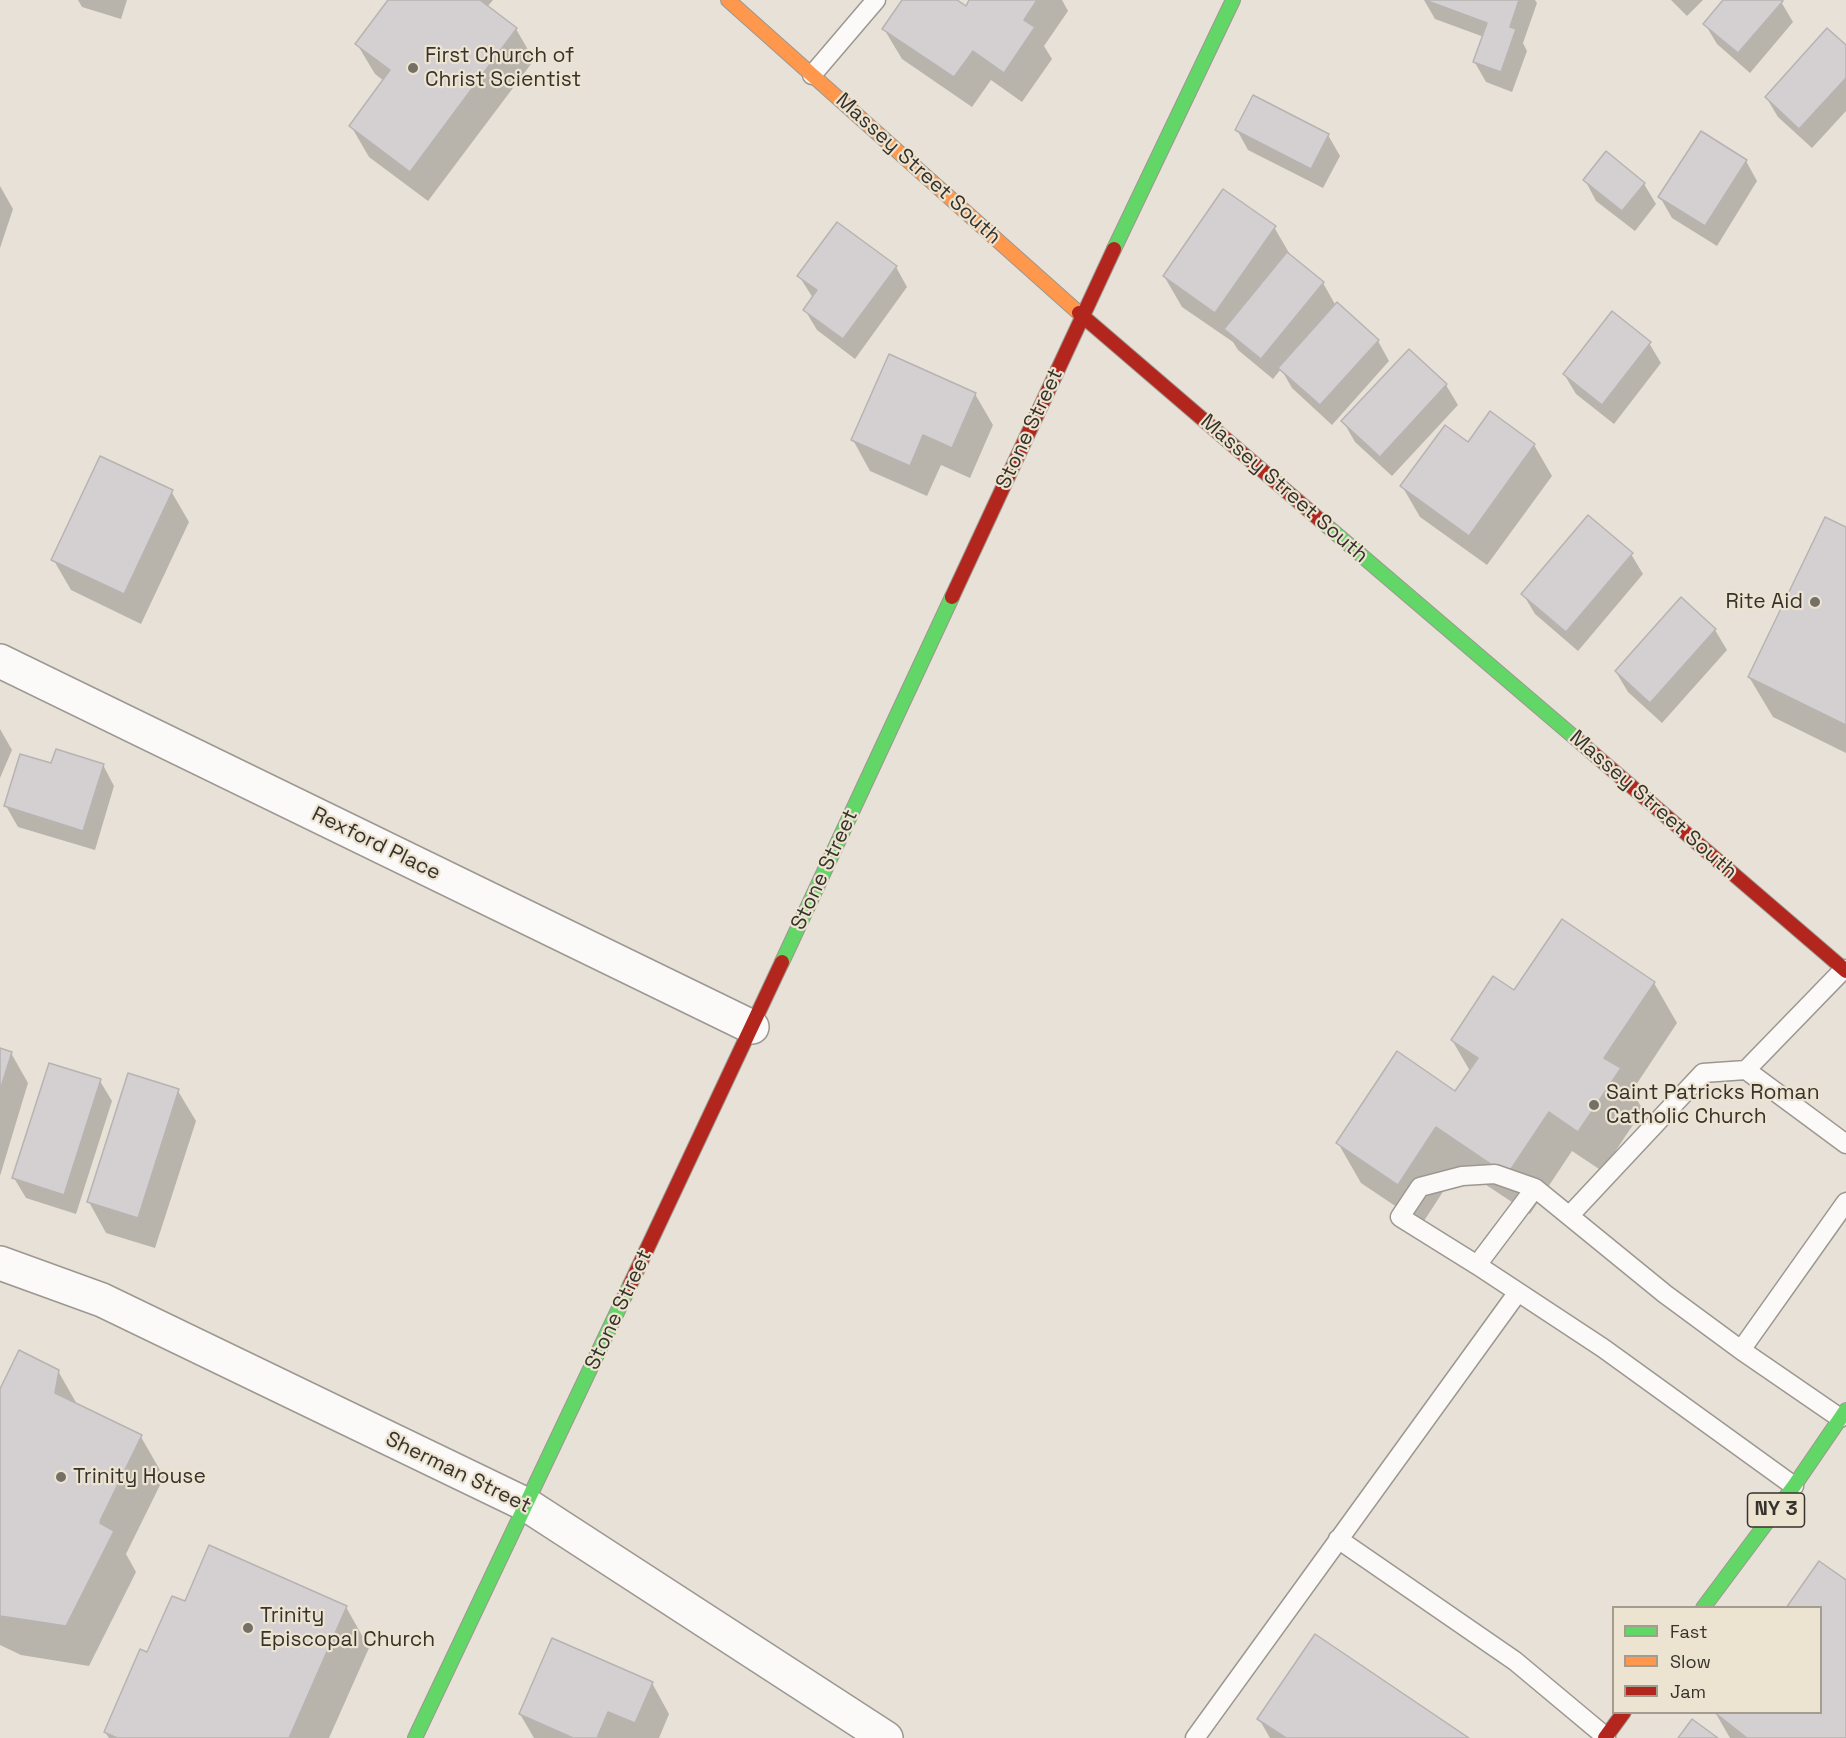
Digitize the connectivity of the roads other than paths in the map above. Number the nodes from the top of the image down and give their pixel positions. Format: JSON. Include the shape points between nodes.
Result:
{"nodes":[{"id":1,"x":728,"y":0,"type":"edge"},
{"id":2,"x":876,"y":0,"type":"edge"},
{"id":3,"x":1226,"y":2,"type":"edge"},
{"id":4,"x":812,"y":75,"type":"junction"},
{"id":5,"x":1082,"y":316,"type":"junction"},
{"id":6,"x":0,"y":662,"type":"edge"},
{"id":7,"x":1845,"y":970,"type":"edge"},
{"id":8,"x":752,"y":1027,"type":"junction"},
{"id":9,"x":1746,"y":1070,"type":"junction"},
{"id":10,"x":1846,"y":1144,"type":"edge"},
{"id":11,"x":1535,"y":1188,"type":"junction"},
{"id":12,"x":1846,"y":1202,"type":"edge"},
{"id":13,"x":1570,"y":1215,"type":"junction"},
{"id":14,"x":0,"y":1263,"type":"edge"},
{"id":15,"x":1477,"y":1265,"type":"junction"},
{"id":16,"x":1518,"y":1292,"type":"junction"},
{"id":17,"x":1741,"y":1350,"type":"junction"},
{"id":18,"x":1843,"y":1414,"type":"edge"},
{"id":19,"x":1794,"y":1486,"type":"junction"},
{"id":20,"x":527,"y":1505,"type":"junction"},
{"id":21,"x":1338,"y":1539,"type":"junction"},
{"id":22,"x":1704,"y":1606,"type":"edge"},
{"id":23,"x":1623,"y":1714,"type":"edge"},
{"id":24,"x":415,"y":1738,"type":"edge"},
{"id":25,"x":886,"y":1738,"type":"edge"},
{"id":26,"x":1195,"y":1738,"type":"edge"},
{"id":27,"x":1605,"y":1738,"type":"edge"}],
"edges":[{"from":1,"to":4,"type":"main road","name":"Massey Street South"},
{"from":2,"to":4,"type":"lane"},
{"from":3,"to":5,"type":"main road","name":"Stone Street"},
{"from":4,"to":5,"type":"main road","name":"Massey Street South"},
{"from":5,"to":7,"type":"main road","name":"Massey Street South"},
{"from":5,"to":8,"type":"main road","name":"Stone Street"},
{"from":6,"to":8,"type":"street","name":"Rexford Place"},
{"from":7,"to":9,"type":"lane"},
{"from":8,"to":20,"type":"main road","name":"Stone Street"},
{"from":9,"to":10,"type":"lane"},
{"from":9,"to":13,"type":"lane","via":[[1703,1073]]},
{"from":11,"to":13,"type":"lane"},
{"from":11,"to":15,"type":"lane"},
{"from":11,"to":15,"type":"lane","via":[[1495,1174],[1462,1176],[1420,1187],[1400,1217]]},
{"from":12,"to":17,"type":"lane"},
{"from":13,"to":17,"type":"lane","via":[[1665,1294]]},
{"from":14,"to":20,"type":"street","name":"Sherman Street","via":[[102,1300]]},
{"from":15,"to":16,"type":"lane"},
{"from":16,"to":19,"type":"lane","via":[[1603,1348]]},
{"from":16,"to":21,"type":"lane"},
{"from":17,"to":18,"type":"lane"},
{"from":18,"to":19,"type":"main road","number":"NY 3"},
{"from":19,"to":22,"type":"main road","number":"NY 3"},
{"from":20,"to":24,"type":"main road","name":"Stone Street"},
{"from":20,"to":25,"type":"street","name":"Sherman Street"},
{"from":21,"to":26,"type":"lane"},
{"from":21,"to":27,"type":"lane","via":[[1515,1661]]},
{"from":23,"to":27,"type":"main road"}]}
